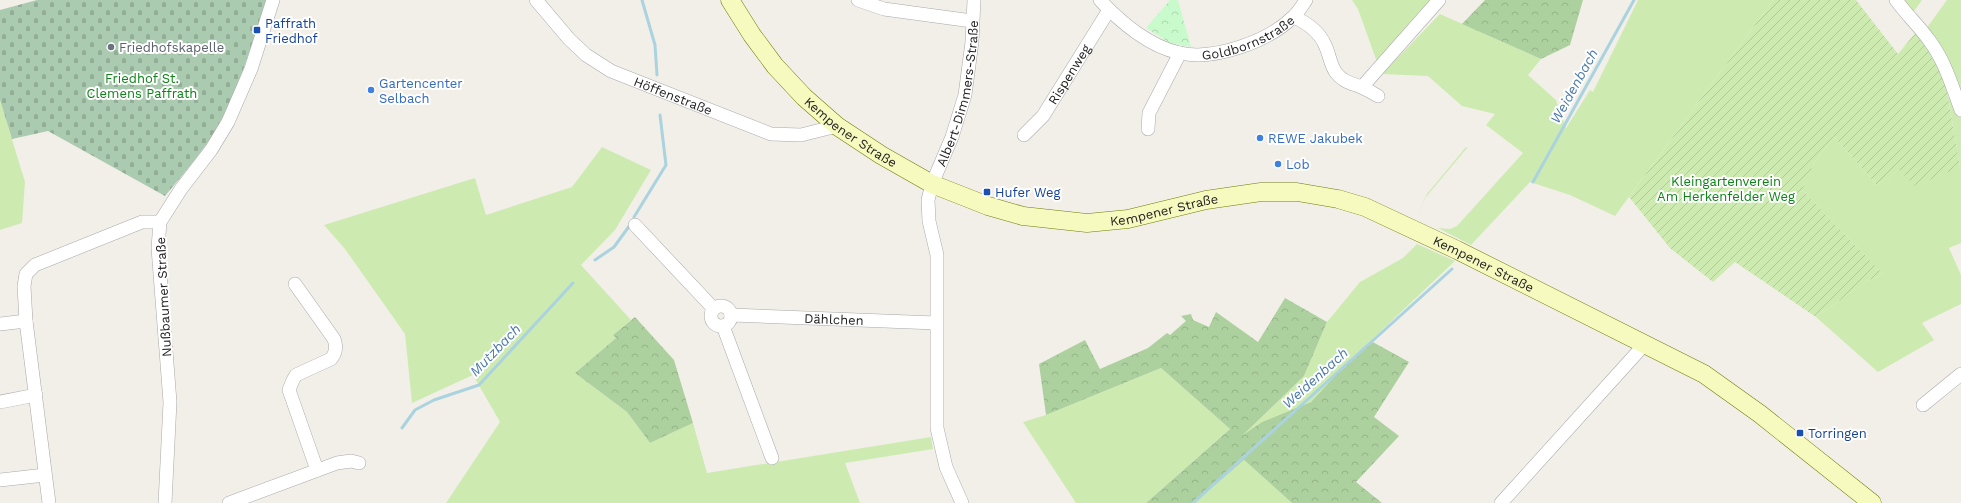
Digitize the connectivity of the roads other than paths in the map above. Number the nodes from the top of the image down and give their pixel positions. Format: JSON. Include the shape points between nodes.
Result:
{"nodes":[{"id":1,"x":273,"y":0,"type":"edge"},
{"id":2,"x":536,"y":0,"type":"edge"},
{"id":3,"x":730,"y":0,"type":"edge"},
{"id":4,"x":858,"y":0,"type":"edge"},
{"id":5,"x":974,"y":0,"type":"edge"},
{"id":6,"x":1100,"y":0,"type":"edge"},
{"id":7,"x":1306,"y":0,"type":"edge"},
{"id":8,"x":1439,"y":0,"type":"edge"},
{"id":9,"x":1896,"y":0,"type":"edge"},
{"id":10,"x":1109,"y":10,"type":"junction"},
{"id":11,"x":1294,"y":17,"type":"junction"},
{"id":12,"x":972,"y":21,"type":"junction"},
{"id":13,"x":1180,"y":53,"type":"junction"},
{"id":14,"x":1362,"y":87,"type":"junction"},
{"id":15,"x":1378,"y":96,"type":"dead end"},
{"id":16,"x":1961,"y":110,"type":"edge"},
{"id":17,"x":837,"y":126,"type":"junction"},
{"id":18,"x":1148,"y":129,"type":"dead end"},
{"id":19,"x":1024,"y":135,"type":"dead end"},
{"id":20,"x":932,"y":184,"type":"junction"},
{"id":21,"x":160,"y":222,"type":"junction"},
{"id":22,"x":635,"y":225,"type":"dead end"},
{"id":23,"x":295,"y":284,"type":"dead end"},
{"id":24,"x":727,"y":320,"type":"junction"},
{"id":25,"x":26,"y":321,"type":"junction"},
{"id":26,"x":0,"y":324,"type":"edge"},
{"id":27,"x":936,"y":324,"type":"junction"},
{"id":28,"x":1644,"y":345,"type":"junction"},
{"id":29,"x":1961,"y":374,"type":"edge"},
{"id":30,"x":36,"y":395,"type":"junction"},
{"id":31,"x":0,"y":402,"type":"edge"},
{"id":32,"x":1923,"y":405,"type":"dead end"},
{"id":33,"x":772,"y":458,"type":"dead end"},
{"id":34,"x":359,"y":463,"type":"dead end"},
{"id":35,"x":317,"y":470,"type":"junction"},
{"id":36,"x":45,"y":475,"type":"junction"},
{"id":37,"x":0,"y":480,"type":"edge"},
{"id":38,"x":1867,"y":502,"type":"edge"},
{"id":39,"x":49,"y":503,"type":"edge"},
{"id":40,"x":165,"y":503,"type":"edge"},
{"id":41,"x":229,"y":503,"type":"edge"},
{"id":42,"x":962,"y":503,"type":"edge"},
{"id":43,"x":1501,"y":503,"type":"edge"}],
"edges":[{"from":1,"to":21,"type":"street","name":"Nußbaumer Straße","via":[[251,69],[228,122],[211,150],[180,189]]},
{"from":2,"to":17,"type":"street","name":"Höffenstraße","via":[[569,40],[611,71],[771,134],[801,135]]},
{"from":3,"to":17,"type":"main road","name":"Kempener Straße","via":[[776,66],[804,97]]},
{"from":4,"to":12,"type":"street","via":[[884,9]]},
{"from":5,"to":12,"type":"street","name":"Albert-Dimmers-Straße"},
{"from":6,"to":10,"type":"street","name":"Goldbornstraße"},
{"from":7,"to":11,"type":"street","name":"Goldbornstraße"},
{"from":8,"to":14,"type":"street"},
{"from":9,"to":16,"type":"street","via":[[1930,41],[1946,69]]},
{"from":10,"to":13,"type":"street","name":"Goldbornstraße","via":[[1145,38]]},
{"from":10,"to":19,"type":"street","name":"Rispenweg","via":[[1043,116]]},
{"from":11,"to":13,"type":"street","name":"Goldbornstraße","via":[[1253,42],[1232,50],[1194,55]]},
{"from":11,"to":14,"type":"street","via":[[1308,24],[1318,34],[1336,73],[1346,83]]},
{"from":12,"to":20,"type":"street","name":"Albert-Dimmers-Straße","via":[[965,95],[952,137]]},
{"from":13,"to":18,"type":"street","name":"Goldbornstraße","via":[[1149,113]]},
{"from":14,"to":15,"type":"street"},
{"from":17,"to":20,"type":"main road","name":"Kempener Straße"},
{"from":20,"to":27,"type":"street","via":[[928,211],[937,255]]},
{"from":20,"to":28,"type":"main road","name":"Kempener Straße","via":[[988,206],[1023,216],[1087,223],[1128,218],[1206,200],[1261,192],[1297,192],[1338,199],[1365,207],[1410,227]]},
{"from":21,"to":25,"type":"street","via":[[142,222],[35,266],[26,274],[24,286]]},
{"from":21,"to":40,"type":"street","name":"Nußbaumer Straße","via":[[158,248],[170,402]]},
{"from":22,"to":24,"type":"street","name":"Dählchen","via":[[714,309],[726,307]]},
{"from":23,"to":35,"type":"street","via":[[336,344],[331,360],[296,375],[289,390]]},
{"from":24,"to":27,"type":"street","name":"Dählchen"},
{"from":24,"to":33,"type":"street"},
{"from":25,"to":26,"type":"street"},
{"from":25,"to":30,"type":"street"},
{"from":27,"to":42,"type":"street","via":[[937,428],[946,467]]},
{"from":28,"to":38,"type":"main road","name":"Kempener Straße","via":[[1713,381],[1760,414]]},
{"from":28,"to":43,"type":"street"},
{"from":29,"to":32,"type":"street"},
{"from":30,"to":31,"type":"street"},
{"from":30,"to":36,"type":"street"},
{"from":34,"to":35,"type":"street","via":[[351,460]]},
{"from":35,"to":41,"type":"street"},
{"from":36,"to":37,"type":"street"},
{"from":36,"to":39,"type":"street"}]}
